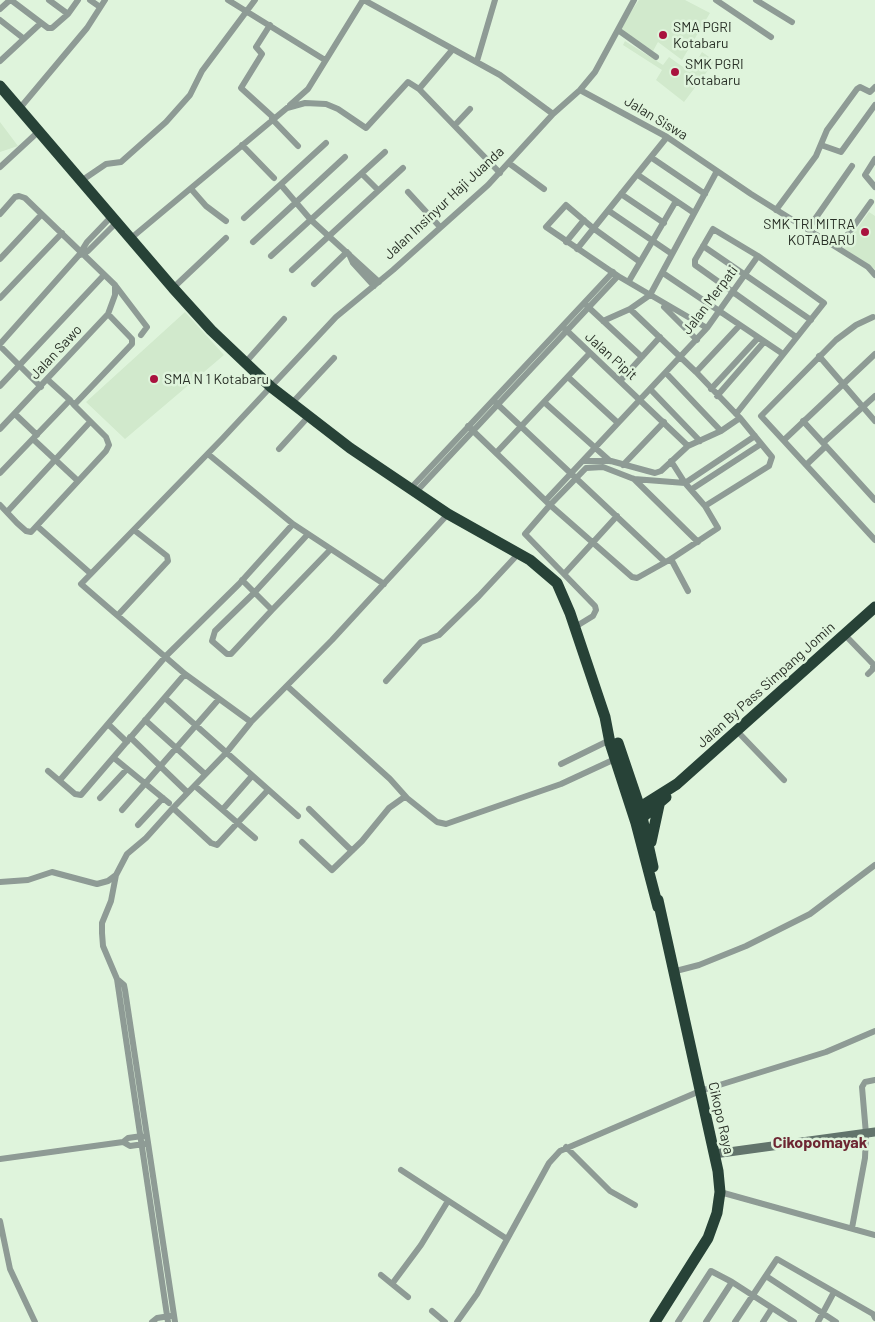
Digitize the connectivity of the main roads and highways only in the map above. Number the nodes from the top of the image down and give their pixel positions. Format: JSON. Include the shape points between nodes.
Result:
{"nodes":[{"id":1,"x":0,"y":86,"type":"edge"},
{"id":2,"x":5,"y":99,"type":"edge"},
{"id":3,"x":875,"y":607,"type":"edge"},
{"id":4,"x":605,"y":717,"type":"junction"},
{"id":5,"x":636,"y":795,"type":"junction"},
{"id":6,"x":658,"y":801,"type":"junction"},
{"id":7,"x":638,"y":815,"type":"junction"},
{"id":8,"x":650,"y":846,"type":"junction"},
{"id":9,"x":658,"y":907,"type":"junction"},
{"id":10,"x":871,"y":1133,"type":"edge"},
{"id":11,"x":714,"y":1154,"type":"junction"},
{"id":12,"x":657,"y":1321,"type":"edge"}],
"edges":[{"from":1,"to":2,"type":"highway"},
{"from":2,"to":4,"type":"highway","via":[[20,108],[173,288],[271,387],[412,491],[519,553],[557,583]]},
{"from":3,"to":6,"type":"highway","name":"Jalan By Pass Simpang Jomin"},
{"from":4,"to":5,"type":"highway"},
{"from":4,"to":7,"type":"highway","via":[[615,759]]},
{"from":5,"to":6,"type":"highway"},
{"from":5,"to":7,"type":"highway"},
{"from":6,"to":7,"type":"highway","name":"Jalan By Pass Simpang Jomin"},
{"from":6,"to":8,"type":"highway"},
{"from":7,"to":8,"type":"highway","name":"Cikopo Raya"},
{"from":7,"to":9,"type":"highway","name":"Cikopo Raya"},
{"from":8,"to":9,"type":"highway","name":"Cikopo Raya"},
{"from":9,"to":11,"type":"highway","name":"Cikopo Raya"},
{"from":10,"to":11,"type":"main road"},
{"from":11,"to":12,"type":"highway","name":"Cikopo Raya","via":[[720,1192],[717,1213],[708,1238]]}]}
